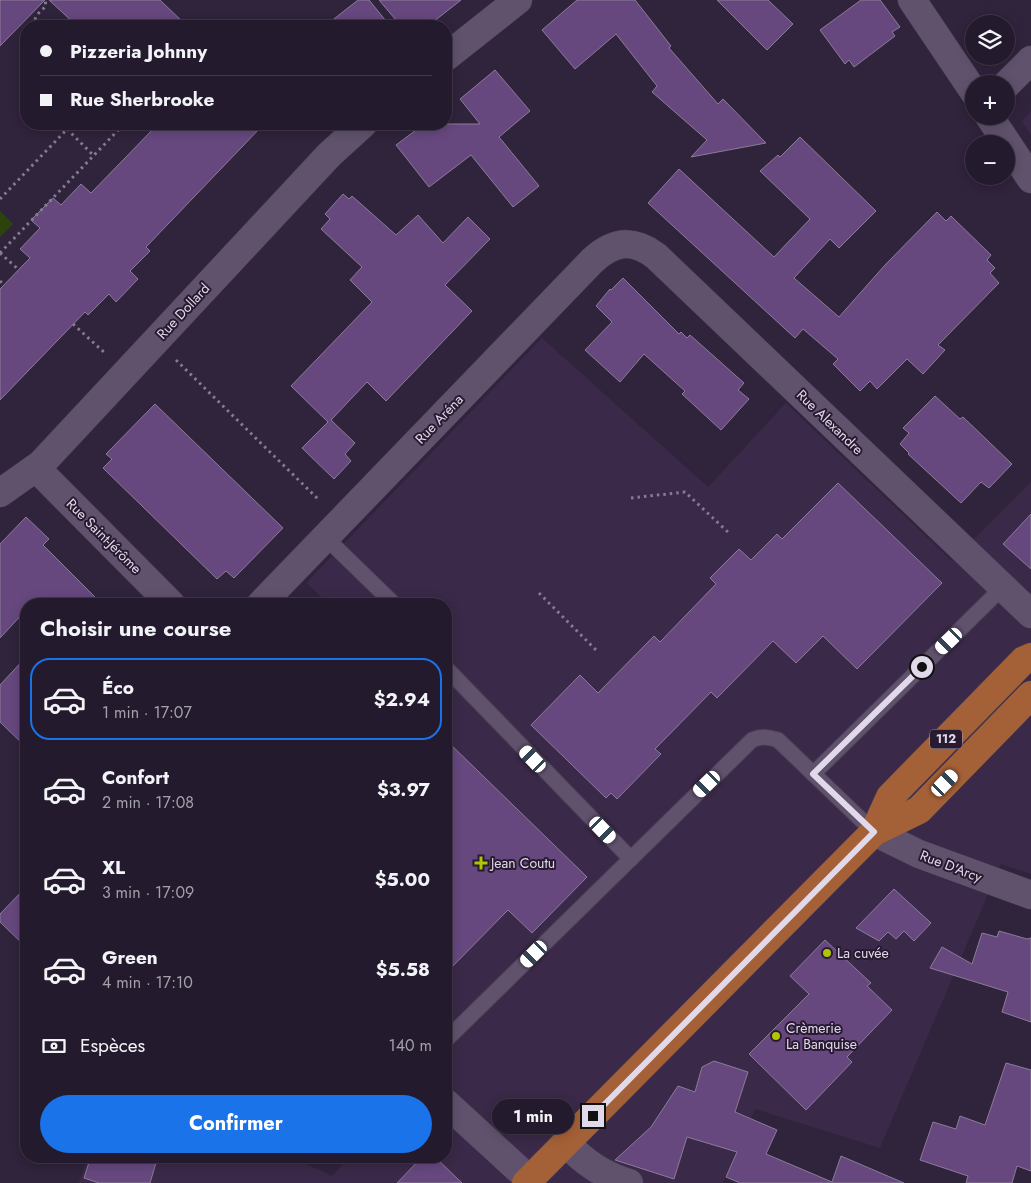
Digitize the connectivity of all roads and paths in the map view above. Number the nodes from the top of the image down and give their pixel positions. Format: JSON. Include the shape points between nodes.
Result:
{"nodes":[{"id":1,"x":45,"y":0,"type":"edge"},
{"id":2,"x":518,"y":0,"type":"edge"},
{"id":3,"x":912,"y":0,"type":"edge"},
{"id":4,"x":34,"y":20,"type":"edge"},
{"id":5,"x":452,"y":52,"type":"edge"},
{"id":6,"x":1031,"y":60,"type":"edge"},
{"id":7,"x":1015,"y":77,"type":"edge"},
{"id":8,"x":965,"y":79,"type":"edge"},
{"id":9,"x":996,"y":125,"type":"edge"},
{"id":10,"x":66,"y":130,"type":"edge"},
{"id":11,"x":68,"y":130,"type":"edge"},
{"id":12,"x":118,"y":130,"type":"edge"},
{"id":13,"x":356,"y":130,"type":"edge"},
{"id":14,"x":94,"y":155,"type":"junction"},
{"id":15,"x":1031,"y":179,"type":"edge"},
{"id":16,"x":0,"y":199,"type":"edge"},
{"id":17,"x":623,"y":244,"type":"joint"},
{"id":18,"x":0,"y":253,"type":"edge"},
{"id":19,"x":19,"y":270,"type":"dead end"},
{"id":20,"x":0,"y":281,"type":"edge"},
{"id":21,"x":4,"y":285,"type":"dead end"},
{"id":22,"x":73,"y":324,"type":"dead end"},
{"id":23,"x":156,"y":340,"type":"junction"},
{"id":24,"x":126,"y":373,"type":"junction"},
{"id":25,"x":36,"y":468,"type":"junction"},
{"id":26,"x":0,"y":493,"type":"edge"},
{"id":27,"x":631,"y":498,"type":"dead end"},
{"id":28,"x":333,"y":529,"type":"junction"},
{"id":29,"x":729,"y":533,"type":"dead end"},
{"id":30,"x":1003,"y":587,"type":"junction"},
{"id":31,"x":539,"y":592,"type":"dead end"},
{"id":32,"x":165,"y":598,"type":"edge"},
{"id":33,"x":267,"y":598,"type":"edge"},
{"id":34,"x":389,"y":598,"type":"edge"},
{"id":35,"x":1031,"y":614,"type":"edge"},
{"id":36,"x":596,"y":650,"type":"dead end"},
{"id":37,"x":1031,"y":657,"type":"edge"},
{"id":38,"x":452,"y":674,"type":"edge"},
{"id":39,"x":1031,"y":695,"type":"edge"},
{"id":40,"x":813,"y":774,"type":"junction"},
{"id":41,"x":874,"y":832,"type":"junction"},
{"id":42,"x":631,"y":859,"type":"junction"},
{"id":43,"x":1031,"y":895,"type":"edge"},
{"id":44,"x":452,"y":1034,"type":"edge"},
{"id":45,"x":452,"y":1109,"type":"edge"},
{"id":46,"x":566,"y":1143,"type":"junction"},
{"id":47,"x":528,"y":1181,"type":"edge"},
{"id":48,"x":629,"y":1183,"type":"edge"}],
"edges":[{"from":1,"to":4,"type":"path","via":[[46,6]]},
{"from":2,"to":5,"type":"street"},
{"from":3,"to":8,"type":"street"},
{"from":6,"to":7,"type":"street"},
{"from":9,"to":15,"type":"street"},
{"from":10,"to":16,"type":"path"},
{"from":11,"to":14,"type":"path"},
{"from":12,"to":14,"type":"path"},
{"from":13,"to":23,"type":"street","name":"Rue Dollard"},
{"from":14,"to":18,"type":"path"},
{"from":17,"to":28,"type":"street","name":"Rue Aréna","via":[[602,251]]},
{"from":17,"to":30,"type":"street","name":"Rue Alexandre","via":[[635,244],[656,256]]},
{"from":18,"to":19,"type":"path"},
{"from":20,"to":21,"type":"path"},
{"from":22,"to":24,"type":"path"},
{"from":23,"to":24,"type":"street","name":"Rue Dollard"},
{"from":23,"to":28,"type":"path"},
{"from":24,"to":25,"type":"street","name":"Rue Dollard"},
{"from":25,"to":26,"type":"street","name":"Rue Dollard"},
{"from":25,"to":32,"type":"street","name":"Rue Saint-Jérôme"},
{"from":27,"to":29,"type":"path","via":[[685,492]]},
{"from":28,"to":33,"type":"street","name":"Rue Aréna"},
{"from":28,"to":34,"type":"lane"},
{"from":30,"to":35,"type":"street","name":"Rue Alexandre"},
{"from":30,"to":40,"type":"lane"},
{"from":31,"to":36,"type":"path"},
{"from":37,"to":41,"type":"main road","number":"112","via":[[1024,660],[890,797]]},
{"from":38,"to":42,"type":"lane"},
{"from":39,"to":41,"type":"main road","number":"112","via":[[919,810]]},
{"from":40,"to":41,"type":"lane"},
{"from":40,"to":42,"type":"lane","via":[[778,740],[769,737],[752,740]]},
{"from":41,"to":43,"type":"street","name":"Rue D'Arcy","via":[[919,854]]},
{"from":41,"to":46,"type":"main road","number":"112"},
{"from":42,"to":44,"type":"lane"},
{"from":45,"to":47,"type":"street"},
{"from":46,"to":47,"type":"main road","number":"112"},
{"from":46,"to":48,"type":"street","via":[[599,1171]]}]}
